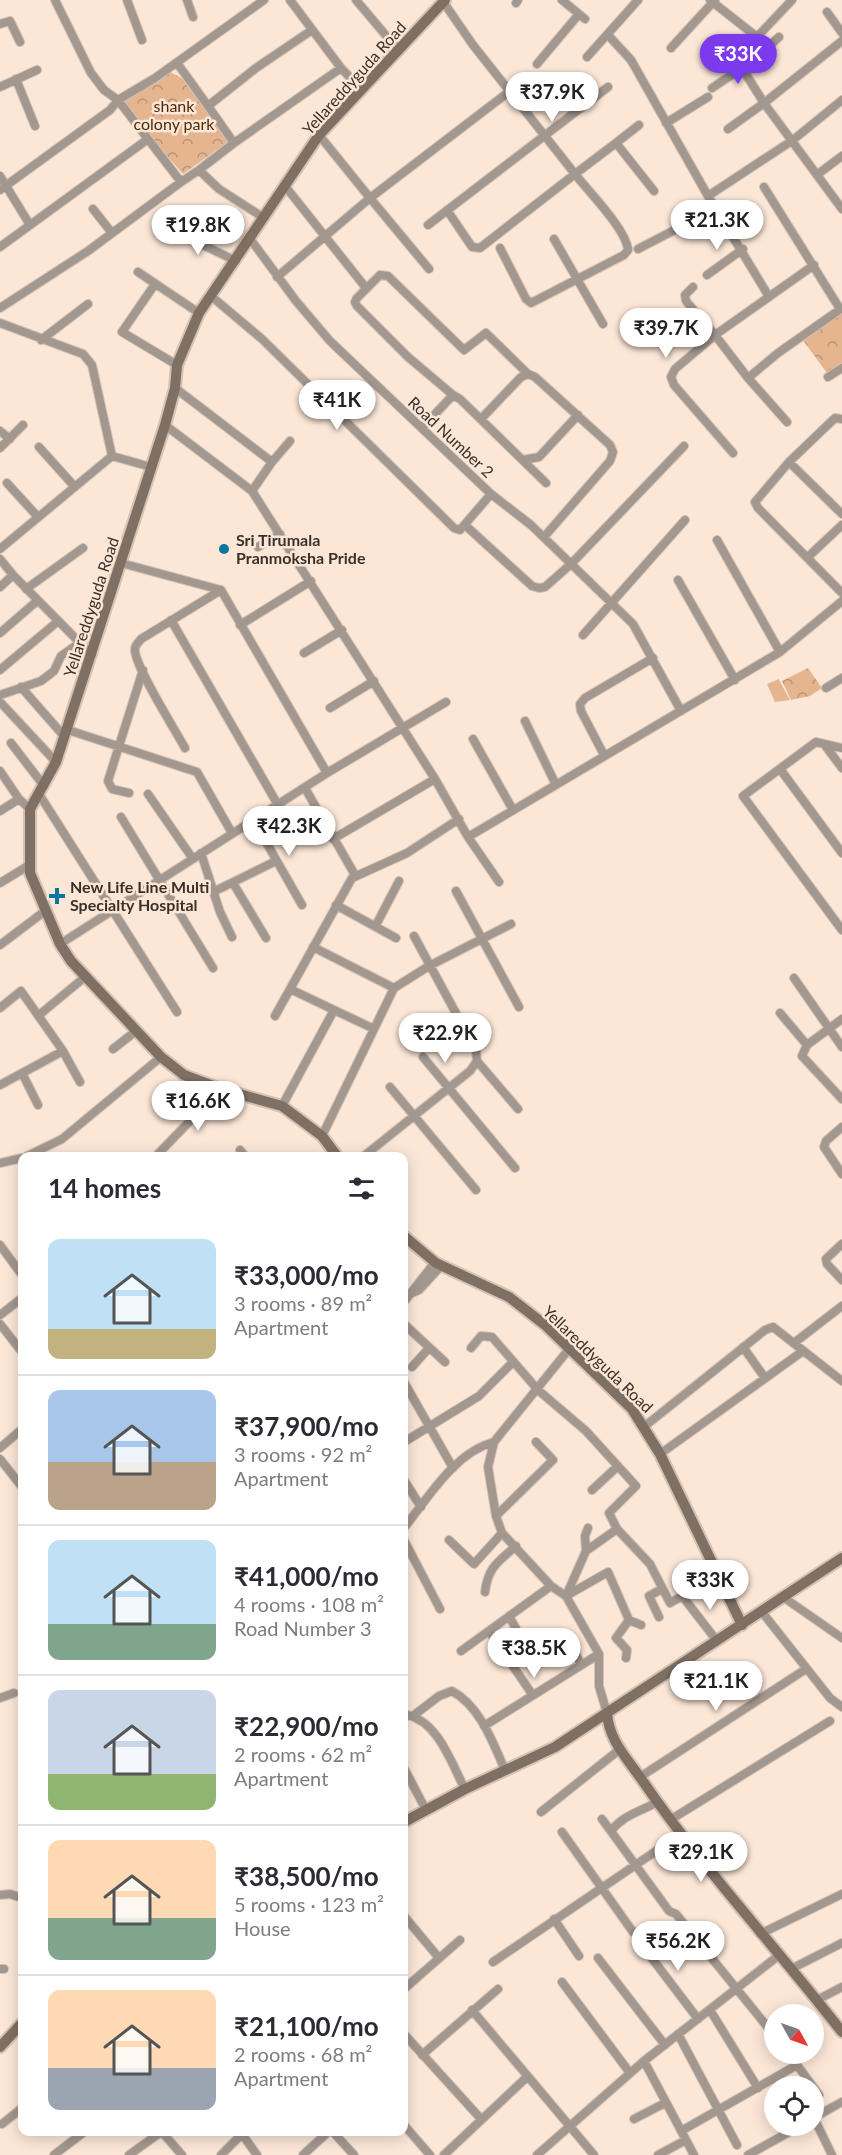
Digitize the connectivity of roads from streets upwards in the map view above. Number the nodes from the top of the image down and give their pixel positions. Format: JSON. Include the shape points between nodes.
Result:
{"nodes":[{"id":1,"x":55,"y":0,"type":"edge"},
{"id":2,"x":127,"y":0,"type":"edge"},
{"id":3,"x":187,"y":0,"type":"edge"},
{"id":4,"x":264,"y":0,"type":"edge"},
{"id":5,"x":290,"y":0,"type":"edge"},
{"id":6,"x":356,"y":0,"type":"edge"},
{"id":7,"x":561,"y":0,"type":"edge"},
{"id":8,"x":638,"y":0,"type":"edge"},
{"id":9,"x":792,"y":0,"type":"edge"},
{"id":10,"x":444,"y":1,"type":"edge"},
{"id":11,"x":713,"y":1,"type":"edge"},
{"id":12,"x":827,"y":12,"type":"dead end"},
{"id":13,"x":193,"y":17,"type":"dead end"},
{"id":14,"x":0,"y":24,"type":"edge"},
{"id":15,"x":312,"y":30,"type":"junction"},
{"id":16,"x":842,"y":33,"type":"edge"},
{"id":17,"x":608,"y":35,"type":"junction"},
{"id":18,"x":757,"y":37,"type":"junction"},
{"id":19,"x":779,"y":37,"type":"dead end"},
{"id":20,"x":142,"y":40,"type":"dead end"},
{"id":21,"x":842,"y":41,"type":"edge"},
{"id":22,"x":20,"y":42,"type":"dead end"},
{"id":23,"x":768,"y":47,"type":"junction"},
{"id":24,"x":671,"y":48,"type":"dead end"},
{"id":25,"x":399,"y":51,"type":"junction"},
{"id":26,"x":587,"y":57,"type":"dead end"},
{"id":27,"x":177,"y":63,"type":"junction"},
{"id":28,"x":537,"y":64,"type":"dead end"},
{"id":29,"x":341,"y":68,"type":"junction"},
{"id":30,"x":742,"y":68,"type":"junction"},
{"id":31,"x":37,"y":70,"type":"dead end"},
{"id":32,"x":16,"y":79,"type":"junction"},
{"id":33,"x":0,"y":87,"type":"edge"},
{"id":34,"x":608,"y":87,"type":"dead end"},
{"id":35,"x":712,"y":88,"type":"dead end"},
{"id":36,"x":362,"y":90,"type":"junction"},
{"id":37,"x":510,"y":91,"type":"junction"},
{"id":38,"x":708,"y":97,"type":"dead end"},
{"id":39,"x":118,"y":100,"type":"junction"},
{"id":40,"x":842,"y":100,"type":"edge"},
{"id":41,"x":764,"y":103,"type":"junction"},
{"id":42,"x":208,"y":106,"type":"junction"},
{"id":43,"x":666,"y":123,"type":"junction"},
{"id":44,"x":639,"y":125,"type":"dead end"},
{"id":45,"x":35,"y":126,"type":"dead end"},
{"id":46,"x":728,"y":129,"type":"dead end"},
{"id":47,"x":545,"y":134,"type":"junction"},
{"id":48,"x":319,"y":135,"type":"junction"},
{"id":49,"x":148,"y":139,"type":"junction"},
{"id":50,"x":793,"y":140,"type":"junction"},
{"id":51,"x":616,"y":142,"type":"junction"},
{"id":52,"x":234,"y":143,"type":"junction"},
{"id":53,"x":842,"y":156,"type":"edge"},
{"id":54,"x":199,"y":170,"type":"junction"},
{"id":55,"x":575,"y":174,"type":"junction"},
{"id":56,"x":818,"y":174,"type":"junction"},
{"id":57,"x":0,"y":176,"type":"edge"},
{"id":58,"x":181,"y":182,"type":"junction"},
{"id":59,"x":285,"y":186,"type":"junction"},
{"id":60,"x":764,"y":187,"type":"dead end"},
{"id":61,"x":2,"y":188,"type":"edge"},
{"id":62,"x":654,"y":191,"type":"dead end"},
{"id":63,"x":708,"y":196,"type":"junction"},
{"id":64,"x":370,"y":198,"type":"junction"},
{"id":65,"x":717,"y":208,"type":"junction"},
{"id":66,"x":93,"y":209,"type":"dead end"},
{"id":67,"x":842,"y":209,"type":"edge"},
{"id":68,"x":447,"y":210,"type":"junction"},
{"id":69,"x":264,"y":218,"type":"junction"},
{"id":70,"x":30,"y":225,"type":"junction"},
{"id":71,"x":428,"y":225,"type":"dead end"},
{"id":72,"x":170,"y":229,"type":"dead end"},
{"id":73,"x":112,"y":233,"type":"junction"},
{"id":74,"x":325,"y":236,"type":"junction"},
{"id":75,"x":554,"y":239,"type":"dead end"},
{"id":76,"x":251,"y":240,"type":"junction"},
{"id":77,"x":0,"y":247,"type":"edge"},
{"id":78,"x":500,"y":248,"type":"dead end"},
{"id":79,"x":638,"y":249,"type":"dead end"},
{"id":80,"x":743,"y":249,"type":"junction"},
{"id":81,"x":236,"y":261,"type":"junction"},
{"id":82,"x":814,"y":265,"type":"junction"},
{"id":83,"x":429,"y":269,"type":"dead end"},
{"id":84,"x":138,"y":272,"type":"dead end"},
{"id":85,"x":706,"y":275,"type":"dead end"},
{"id":86,"x":277,"y":276,"type":"junction"},
{"id":87,"x":577,"y":279,"type":"junction"},
{"id":88,"x":155,"y":284,"type":"junction"},
{"id":89,"x":693,"y":287,"type":"dead end"},
{"id":90,"x":366,"y":288,"type":"junction"},
{"id":91,"x":768,"y":295,"type":"junction"},
{"id":92,"x":211,"y":296,"type":"junction"},
{"id":93,"x":88,"y":304,"type":"dead end"},
{"id":94,"x":0,"y":308,"type":"edge"},
{"id":95,"x":841,"y":308,"type":"edge"},
{"id":96,"x":199,"y":313,"type":"junction"},
{"id":97,"x":0,"y":323,"type":"edge"},
{"id":98,"x":603,"y":324,"type":"dead end"},
{"id":99,"x":715,"y":335,"type":"junction"},
{"id":100,"x":41,"y":340,"type":"junction"},
{"id":101,"x":177,"y":365,"type":"junction"},
{"id":102,"x":842,"y":368,"type":"edge"},
{"id":103,"x":528,"y":374,"type":"junction"},
{"id":104,"x":828,"y":377,"type":"dead end"},
{"id":105,"x":748,"y":378,"type":"junction"},
{"id":106,"x":175,"y":388,"type":"junction"},
{"id":107,"x":453,"y":395,"type":"junction"},
{"id":108,"x":578,"y":415,"type":"junction"},
{"id":109,"x":842,"y":418,"type":"edge"},
{"id":110,"x":481,"y":419,"type":"junction"},
{"id":111,"x":787,"y":422,"type":"dead end"},
{"id":112,"x":23,"y":425,"type":"dead end"},
{"id":113,"x":165,"y":425,"type":"junction"},
{"id":114,"x":422,"y":428,"type":"junction"},
{"id":115,"x":0,"y":430,"type":"edge"},
{"id":116,"x":9,"y":439,"type":"junction"},
{"id":117,"x":290,"y":441,"type":"dead end"},
{"id":118,"x":684,"y":446,"type":"dead end"},
{"id":119,"x":39,"y":447,"type":"dead end"},
{"id":120,"x":0,"y":448,"type":"edge"},
{"id":121,"x":733,"y":453,"type":"dead end"},
{"id":122,"x":112,"y":456,"type":"junction"},
{"id":123,"x":523,"y":460,"type":"junction"},
{"id":124,"x":272,"y":462,"type":"junction"},
{"id":125,"x":789,"y":462,"type":"junction"},
{"id":126,"x":151,"y":467,"type":"junction"},
{"id":127,"x":7,"y":483,"type":"dead end"},
{"id":128,"x":546,"y":483,"type":"dead end"},
{"id":129,"x":75,"y":487,"type":"junction"},
{"id":130,"x":252,"y":491,"type":"junction"},
{"id":131,"x":491,"y":494,"type":"junction"},
{"id":132,"x":842,"y":514,"type":"edge"},
{"id":133,"x":38,"y":517,"type":"junction"},
{"id":134,"x":685,"y":520,"type":"dead end"},
{"id":135,"x":842,"y":525,"type":"edge"},
{"id":136,"x":466,"y":526,"type":"junction"},
{"id":137,"x":280,"y":534,"type":"junction"},
{"id":138,"x":544,"y":537,"type":"junction"},
{"id":139,"x":717,"y":540,"type":"dead end"},
{"id":140,"x":258,"y":547,"type":"dead end"},
{"id":141,"x":83,"y":548,"type":"dead end"},
{"id":142,"x":0,"y":549,"type":"edge"},
{"id":143,"x":808,"y":557,"type":"junction"},
{"id":144,"x":0,"y":559,"type":"edge"},
{"id":145,"x":121,"y":563,"type":"junction"},
{"id":146,"x":571,"y":564,"type":"junction"},
{"id":147,"x":13,"y":575,"type":"junction"},
{"id":148,"x":678,"y":580,"type":"dead end"},
{"id":149,"x":311,"y":581,"type":"junction"},
{"id":150,"x":0,"y":586,"type":"edge"},
{"id":151,"x":26,"y":589,"type":"junction"},
{"id":152,"x":221,"y":590,"type":"junction"},
{"id":153,"x":842,"y":593,"type":"edge"},
{"id":154,"x":37,"y":601,"type":"junction"},
{"id":155,"x":612,"y":601,"type":"junction"},
{"id":156,"x":842,"y":601,"type":"edge"},
{"id":157,"x":171,"y":620,"type":"junction"},
{"id":158,"x":57,"y":622,"type":"junction"},
{"id":159,"x":240,"y":624,"type":"junction"},
{"id":160,"x":342,"y":630,"type":"junction"},
{"id":161,"x":0,"y":633,"type":"edge"},
{"id":162,"x":583,"y":635,"type":"dead end"},
{"id":163,"x":78,"y":644,"type":"junction"},
{"id":164,"x":780,"y":652,"type":"junction"},
{"id":165,"x":304,"y":653,"type":"dead end"},
{"id":166,"x":92,"y":655,"type":"junction"},
{"id":167,"x":653,"y":658,"type":"junction"},
{"id":168,"x":0,"y":670,"type":"edge"},
{"id":169,"x":143,"y":670,"type":"junction"},
{"id":170,"x":842,"y":678,"type":"edge"},
{"id":171,"x":735,"y":680,"type":"junction"},
{"id":172,"x":374,"y":681,"type":"junction"},
{"id":173,"x":21,"y":687,"type":"junction"},
{"id":174,"x":826,"y":688,"type":"dead end"},
{"id":175,"x":0,"y":695,"type":"edge"},
{"id":176,"x":0,"y":702,"type":"edge"},
{"id":177,"x":446,"y":702,"type":"dead end"},
{"id":178,"x":330,"y":708,"type":"dead end"},
{"id":179,"x":681,"y":711,"type":"junction"},
{"id":180,"x":525,"y":721,"type":"dead end"},
{"id":181,"x":402,"y":727,"type":"junction"},
{"id":182,"x":64,"y":732,"type":"junction"},
{"id":183,"x":473,"y":739,"type":"dead end"},
{"id":184,"x":11,"y":743,"type":"dead end"},
{"id":185,"x":824,"y":744,"type":"junction"},
{"id":186,"x":118,"y":747,"type":"junction"},
{"id":187,"x":185,"y":748,"type":"dead end"},
{"id":188,"x":842,"y":748,"type":"edge"},
{"id":189,"x":604,"y":755,"type":"junction"},
{"id":190,"x":56,"y":762,"type":"junction"},
{"id":191,"x":842,"y":768,"type":"edge"},
{"id":192,"x":780,"y":769,"type":"junction"},
{"id":193,"x":0,"y":771,"type":"edge"},
{"id":194,"x":327,"y":773,"type":"junction"},
{"id":195,"x":435,"y":779,"type":"junction"},
{"id":196,"x":556,"y":786,"type":"junction"},
{"id":197,"x":305,"y":788,"type":"junction"},
{"id":198,"x":41,"y":790,"type":"junction"},
{"id":199,"x":129,"y":793,"type":"dead end"},
{"id":200,"x":148,"y":794,"type":"dead end"},
{"id":201,"x":19,"y":799,"type":"junction"},
{"id":202,"x":278,"y":805,"type":"junction"},
{"id":203,"x":30,"y":809,"type":"junction"},
{"id":204,"x":513,"y":810,"type":"junction"},
{"id":205,"x":0,"y":811,"type":"edge"},
{"id":206,"x":121,"y":818,"type":"dead end"},
{"id":207,"x":459,"y":819,"type":"junction"},
{"id":208,"x":254,"y":821,"type":"junction"},
{"id":209,"x":232,"y":833,"type":"junction"},
{"id":210,"x":468,"y":837,"type":"junction"},
{"id":211,"x":333,"y":839,"type":"junction"},
{"id":212,"x":201,"y":853,"type":"junction"},
{"id":213,"x":842,"y":853,"type":"edge"},
{"id":214,"x":193,"y":859,"type":"junction"},
{"id":215,"x":276,"y":861,"type":"junction"},
{"id":216,"x":31,"y":864,"type":"junction"},
{"id":217,"x":353,"y":878,"type":"junction"},
{"id":218,"x":399,"y":881,"type":"dead end"},
{"id":219,"x":160,"y":882,"type":"junction"},
{"id":220,"x":499,"y":882,"type":"dead end"},
{"id":221,"x":0,"y":883,"type":"edge"},
{"id":222,"x":233,"y":883,"type":"junction"},
{"id":223,"x":456,"y":891,"type":"dead end"},
{"id":224,"x":213,"y":892,"type":"junction"},
{"id":225,"x":302,"y":905,"type":"dead end"},
{"id":226,"x":336,"y":905,"type":"junction"},
{"id":227,"x":114,"y":909,"type":"junction"},
{"id":228,"x":45,"y":911,"type":"junction"},
{"id":229,"x":511,"y":924,"type":"dead end"},
{"id":230,"x":376,"y":926,"type":"junction"},
{"id":231,"x":842,"y":930,"type":"edge"},
{"id":232,"x":414,"y":936,"type":"dead end"},
{"id":233,"x":232,"y":937,"type":"dead end"},
{"id":234,"x":266,"y":938,"type":"dead end"},
{"id":235,"x":396,"y":938,"type":"dead end"},
{"id":236,"x":481,"y":939,"type":"junction"},
{"id":237,"x":60,"y":944,"type":"junction"},
{"id":238,"x":0,"y":945,"type":"edge"},
{"id":239,"x":313,"y":947,"type":"junction"},
{"id":240,"x":429,"y":966,"type":"junction"},
{"id":241,"x":213,"y":968,"type":"dead end"},
{"id":242,"x":85,"y":977,"type":"junction"},
{"id":243,"x":794,"y":978,"type":"dead end"},
{"id":244,"x":394,"y":988,"type":"junction"},
{"id":245,"x":290,"y":989,"type":"junction"},
{"id":246,"x":519,"y":1007,"type":"dead end"},
{"id":247,"x":0,"y":1008,"type":"edge"},
{"id":248,"x":334,"y":1010,"type":"junction"},
{"id":249,"x":177,"y":1012,"type":"dead end"},
{"id":250,"x":780,"y":1012,"type":"dead end"},
{"id":251,"x":39,"y":1015,"type":"junction"},
{"id":252,"x":274,"y":1017,"type":"dead end"},
{"id":253,"x":842,"y":1019,"type":"edge"},
{"id":254,"x":372,"y":1029,"type":"junction"},
{"id":255,"x":829,"y":1029,"type":"junction"},
{"id":256,"x":136,"y":1031,"type":"junction"},
{"id":257,"x":807,"y":1045,"type":"junction"},
{"id":258,"x":842,"y":1047,"type":"edge"},
{"id":259,"x":113,"y":1049,"type":"dead end"},
{"id":260,"x":63,"y":1051,"type":"junction"},
{"id":261,"x":161,"y":1057,"type":"junction"},
{"id":262,"x":423,"y":1057,"type":"dead end"},
{"id":263,"x":477,"y":1060,"type":"junction"},
{"id":264,"x":22,"y":1073,"type":"junction"},
{"id":265,"x":80,"y":1082,"type":"dead end"},
{"id":266,"x":0,"y":1085,"type":"edge"},
{"id":267,"x":390,"y":1087,"type":"dead end"},
{"id":268,"x":218,"y":1088,"type":"junction"},
{"id":269,"x":448,"y":1088,"type":"junction"},
{"id":270,"x":842,"y":1099,"type":"edge"},
{"id":271,"x":38,"y":1105,"type":"dead end"},
{"id":272,"x":282,"y":1106,"type":"junction"},
{"id":273,"x":518,"y":1109,"type":"dead end"},
{"id":274,"x":413,"y":1116,"type":"junction"},
{"id":275,"x":842,"y":1127,"type":"edge"},
{"id":276,"x":322,"y":1136,"type":"junction"},
{"id":277,"x":35,"y":1152,"type":"edge"},
{"id":278,"x":160,"y":1152,"type":"edge"},
{"id":279,"x":334,"y":1152,"type":"edge"},
{"id":280,"x":369,"y":1152,"type":"edge"},
{"id":281,"x":18,"y":1159,"type":"edge"},
{"id":282,"x":0,"y":1163,"type":"edge"},
{"id":283,"x":515,"y":1168,"type":"dead end"},
{"id":284,"x":842,"y":1174,"type":"edge"},
{"id":285,"x":476,"y":1190,"type":"dead end"},
{"id":286,"x":408,"y":1239,"type":"edge"},
{"id":287,"x":842,"y":1244,"type":"edge"},
{"id":288,"x":0,"y":1245,"type":"edge"},
{"id":289,"x":438,"y":1264,"type":"junction"},
{"id":290,"x":18,"y":1270,"type":"edge"},
{"id":291,"x":842,"y":1280,"type":"edge"},
{"id":292,"x":408,"y":1298,"type":"edge"},
{"id":293,"x":18,"y":1301,"type":"edge"},
{"id":294,"x":842,"y":1306,"type":"edge"},
{"id":295,"x":0,"y":1315,"type":"edge"},
{"id":296,"x":0,"y":1324,"type":"edge"},
{"id":297,"x":408,"y":1328,"type":"edge"},
{"id":298,"x":794,"y":1342,"type":"junction"},
{"id":299,"x":18,"y":1347,"type":"edge"},
{"id":300,"x":743,"y":1347,"type":"junction"},
{"id":301,"x":429,"y":1348,"type":"junction"},
{"id":302,"x":471,"y":1348,"type":"dead end"},
{"id":303,"x":569,"y":1349,"type":"junction"},
{"id":304,"x":803,"y":1350,"type":"junction"},
{"id":305,"x":445,"y":1362,"type":"dead end"},
{"id":306,"x":513,"y":1362,"type":"junction"},
{"id":307,"x":412,"y":1367,"type":"dead end"},
{"id":308,"x":765,"y":1378,"type":"junction"},
{"id":309,"x":842,"y":1381,"type":"edge"},
{"id":310,"x":408,"y":1389,"type":"edge"},
{"id":311,"x":538,"y":1390,"type":"junction"},
{"id":312,"x":430,"y":1425,"type":"junction"},
{"id":313,"x":645,"y":1426,"type":"junction"},
{"id":314,"x":18,"y":1432,"type":"edge"},
{"id":315,"x":408,"y":1439,"type":"edge"},
{"id":316,"x":494,"y":1442,"type":"junction"},
{"id":317,"x":536,"y":1442,"type":"dead end"},
{"id":318,"x":0,"y":1448,"type":"edge"},
{"id":319,"x":660,"y":1454,"type":"junction"},
{"id":320,"x":0,"y":1459,"type":"edge"},
{"id":321,"x":618,"y":1466,"type":"junction"},
{"id":322,"x":453,"y":1468,"type":"junction"},
{"id":323,"x":18,"y":1482,"type":"edge"},
{"id":324,"x":408,"y":1486,"type":"edge"},
{"id":325,"x":592,"y":1490,"type":"dead end"},
{"id":326,"x":421,"y":1507,"type":"junction"},
{"id":327,"x":496,"y":1516,"type":"junction"},
{"id":328,"x":408,"y":1523,"type":"edge"},
{"id":329,"x":588,"y":1527,"type":"dead end"},
{"id":330,"x":617,"y":1529,"type":"junction"},
{"id":331,"x":502,"y":1533,"type":"junction"},
{"id":332,"x":449,"y":1540,"type":"dead end"},
{"id":333,"x":516,"y":1546,"type":"junction"},
{"id":334,"x":408,"y":1548,"type":"edge"},
{"id":335,"x":586,"y":1551,"type":"junction"},
{"id":336,"x":842,"y":1558,"type":"edge"},
{"id":337,"x":718,"y":1575,"type":"junction"},
{"id":338,"x":551,"y":1586,"type":"junction"},
{"id":339,"x":662,"y":1589,"type":"junction"},
{"id":340,"x":485,"y":1592,"type":"dead end"},
{"id":341,"x":566,"y":1596,"type":"junction"},
{"id":342,"x":683,"y":1597,"type":"junction"},
{"id":343,"x":783,"y":1598,"type":"junction"},
{"id":344,"x":440,"y":1609,"type":"dead end"},
{"id":345,"x":762,"y":1612,"type":"junction"},
{"id":346,"x":509,"y":1616,"type":"junction"},
{"id":347,"x":659,"y":1617,"type":"dead end"},
{"id":348,"x":629,"y":1620,"type":"junction"},
{"id":349,"x":641,"y":1625,"type":"dead end"},
{"id":350,"x":742,"y":1625,"type":"junction"},
{"id":351,"x":489,"y":1631,"type":"junction"},
{"id":352,"x":842,"y":1638,"type":"edge"},
{"id":353,"x":717,"y":1641,"type":"junction"},
{"id":354,"x":461,"y":1651,"type":"dead end"},
{"id":355,"x":599,"y":1654,"type":"junction"},
{"id":356,"x":626,"y":1658,"type":"dead end"},
{"id":357,"x":581,"y":1664,"type":"junction"},
{"id":358,"x":806,"y":1669,"type":"junction"},
{"id":359,"x":14,"y":1693,"type":"dead end"},
{"id":360,"x":532,"y":1694,"type":"junction"},
{"id":361,"x":0,"y":1698,"type":"edge"},
{"id":362,"x":842,"y":1707,"type":"edge"},
{"id":363,"x":607,"y":1713,"type":"junction"},
{"id":364,"x":413,"y":1716,"type":"junction"},
{"id":365,"x":408,"y":1717,"type":"edge"},
{"id":366,"x":830,"y":1721,"type":"dead end"},
{"id":367,"x":484,"y":1726,"type":"junction"},
{"id":368,"x":619,"y":1750,"type":"junction"},
{"id":369,"x":506,"y":1770,"type":"junction"},
{"id":370,"x":408,"y":1776,"type":"edge"},
{"id":371,"x":640,"y":1777,"type":"junction"},
{"id":372,"x":465,"y":1789,"type":"junction"},
{"id":373,"x":657,"y":1802,"type":"junction"},
{"id":374,"x":426,"y":1810,"type":"junction"},
{"id":375,"x":541,"y":1812,"type":"dead end"},
{"id":376,"x":602,"y":1819,"type":"dead end"},
{"id":377,"x":408,"y":1820,"type":"edge"},
{"id":378,"x":670,"y":1820,"type":"junction"},
{"id":379,"x":611,"y":1831,"type":"junction"},
{"id":380,"x":562,"y":1832,"type":"dead end"},
{"id":381,"x":681,"y":1834,"type":"junction"},
{"id":382,"x":634,"y":1864,"type":"junction"},
{"id":383,"x":602,"y":1886,"type":"junction"},
{"id":384,"x":842,"y":1894,"type":"edge"},
{"id":385,"x":0,"y":1895,"type":"edge"},
{"id":386,"x":18,"y":1897,"type":"edge"},
{"id":387,"x":554,"y":1919,"type":"junction"},
{"id":388,"x":408,"y":1921,"type":"edge"},
{"id":389,"x":633,"y":1932,"type":"dead end"},
{"id":390,"x":760,"y":1934,"type":"junction"},
{"id":391,"x":459,"y":1940,"type":"dead end"},
{"id":392,"x":638,"y":1940,"type":"dead end"},
{"id":393,"x":842,"y":1943,"type":"edge"},
{"id":394,"x":579,"y":1956,"type":"dead end"},
{"id":395,"x":778,"y":1956,"type":"junction"},
{"id":396,"x":439,"y":1958,"type":"junction"},
{"id":397,"x":598,"y":1958,"type":"dead end"},
{"id":398,"x":493,"y":1962,"type":"dead end"},
{"id":399,"x":791,"y":1969,"type":"junction"},
{"id":400,"x":562,"y":1982,"type":"dead end"},
{"id":401,"x":408,"y":1985,"type":"edge"},
{"id":402,"x":739,"y":1988,"type":"junction"},
{"id":403,"x":842,"y":1988,"type":"edge"},
{"id":404,"x":498,"y":1989,"type":"dead end"},
{"id":405,"x":817,"y":2000,"type":"junction"},
{"id":406,"x":472,"y":2010,"type":"junction"},
{"id":407,"x":710,"y":2010,"type":"junction"},
{"id":408,"x":698,"y":2019,"type":"junction"},
{"id":409,"x":764,"y":2022,"type":"edge"},
{"id":410,"x":18,"y":2027,"type":"edge"},
{"id":411,"x":842,"y":2032,"type":"edge"},
{"id":412,"x":678,"y":2034,"type":"junction"},
{"id":413,"x":408,"y":2039,"type":"edge"},
{"id":414,"x":665,"y":2045,"type":"junction"},
{"id":415,"x":0,"y":2047,"type":"edge"},
{"id":416,"x":422,"y":2055,"type":"junction"},
{"id":417,"x":644,"y":2061,"type":"junction"},
{"id":418,"x":797,"y":2065,"type":"joint"},
{"id":419,"x":630,"y":2073,"type":"junction"},
{"id":420,"x":805,"y":2076,"type":"edge"},
{"id":421,"x":527,"y":2077,"type":"junction"},
{"id":422,"x":758,"y":2088,"type":"junction"},
{"id":423,"x":842,"y":2102,"type":"edge"},
{"id":424,"x":665,"y":2103,"type":"junction"},
{"id":425,"x":717,"y":2109,"type":"junction"},
{"id":426,"x":18,"y":2111,"type":"edge"},
{"id":427,"x":824,"y":2112,"type":"edge"},
{"id":428,"x":481,"y":2119,"type":"junction"},
{"id":429,"x":634,"y":2119,"type":"dead end"},
{"id":430,"x":2,"y":2124,"type":"dead end"},
{"id":431,"x":568,"y":2126,"type":"junction"},
{"id":432,"x":408,"y":2130,"type":"edge"},
{"id":433,"x":681,"y":2131,"type":"junction"},
{"id":434,"x":79,"y":2136,"type":"edge"},
{"id":435,"x":155,"y":2136,"type":"edge"},
{"id":436,"x":165,"y":2136,"type":"edge"},
{"id":437,"x":238,"y":2136,"type":"edge"},
{"id":438,"x":245,"y":2136,"type":"edge"},
{"id":439,"x":326,"y":2136,"type":"edge"},
{"id":440,"x":335,"y":2136,"type":"edge"},
{"id":441,"x":782,"y":2136,"type":"edge"},
{"id":442,"x":823,"y":2136,"type":"edge"},
{"id":443,"x":686,"y":2140,"type":"junction"},
{"id":444,"x":737,"y":2145,"type":"dead end"},
{"id":445,"x":842,"y":2150,"type":"edge"},
{"id":446,"x":54,"y":2155,"type":"edge"},
{"id":447,"x":129,"y":2155,"type":"edge"},
{"id":448,"x":182,"y":2155,"type":"edge"},
{"id":449,"x":221,"y":2155,"type":"edge"},
{"id":450,"x":257,"y":2155,"type":"edge"},
{"id":451,"x":303,"y":2155,"type":"edge"},
{"id":452,"x":354,"y":2155,"type":"edge"},
{"id":453,"x":430,"y":2155,"type":"edge"},
{"id":454,"x":444,"y":2155,"type":"edge"},
{"id":455,"x":537,"y":2155,"type":"edge"},
{"id":456,"x":594,"y":2155,"type":"edge"},
{"id":457,"x":658,"y":2155,"type":"edge"},
{"id":458,"x":694,"y":2155,"type":"edge"},
{"id":459,"x":748,"y":2155,"type":"edge"},
{"id":460,"x":833,"y":2155,"type":"edge"}],
"edges":[{"from":1,"to":39,"type":"street","via":[[91,73]]},
{"from":2,"to":20,"type":"street"},
{"from":3,"to":13,"type":"street"},
{"from":4,"to":27,"type":"street"},
{"from":5,"to":15,"type":"street"},
{"from":6,"to":25,"type":"street"},
{"from":7,"to":28,"type":"street","via":[[582,17]]},
{"from":8,"to":17,"type":"street"},
{"from":9,"to":18,"type":"street"},
{"from":10,"to":25,"type":"street","name":"Yellareddyguda Road"},
{"from":10,"to":37,"type":"street"},
{"from":11,"to":18,"type":"street"},
{"from":11,"to":24,"type":"street"},
{"from":12,"to":16,"type":"street"},
{"from":14,"to":22,"type":"street","via":[[10,21]]},
{"from":15,"to":29,"type":"street"},
{"from":15,"to":42,"type":"street"},
{"from":17,"to":26,"type":"street"},
{"from":17,"to":43,"type":"street","via":[[631,60]]},
{"from":18,"to":23,"type":"street"},
{"from":19,"to":23,"type":"street"},
{"from":21,"to":41,"type":"street"},
{"from":23,"to":30,"type":"street"},
{"from":25,"to":36,"type":"street","name":"Yellareddyguda Road"},
{"from":27,"to":39,"type":"street"},
{"from":27,"to":42,"type":"street"},
{"from":29,"to":36,"type":"street"},
{"from":29,"to":52,"type":"street"},
{"from":30,"to":35,"type":"street"},
{"from":30,"to":41,"type":"street"},
{"from":31,"to":32,"type":"street"},
{"from":32,"to":33,"type":"street"},
{"from":32,"to":45,"type":"street"},
{"from":34,"to":47,"type":"street"},
{"from":36,"to":48,"type":"street","name":"Yellareddyguda Road"},
{"from":37,"to":47,"type":"street"},
{"from":37,"to":64,"type":"street"},
{"from":38,"to":43,"type":"street"},
{"from":39,"to":49,"type":"street"},
{"from":39,"to":61,"type":"street","via":[[111,110]]},
{"from":40,"to":50,"type":"street"},
{"from":41,"to":46,"type":"street"},
{"from":41,"to":50,"type":"street"},
{"from":42,"to":52,"type":"street"},
{"from":43,"to":63,"type":"street"},
{"from":44,"to":51,"type":"street"},
{"from":47,"to":55,"type":"street"},
{"from":47,"to":68,"type":"street"},
{"from":48,"to":59,"type":"street","name":"Yellareddyguda Road"},
{"from":48,"to":64,"type":"street"},
{"from":49,"to":58,"type":"street"},
{"from":49,"to":70,"type":"street"},
{"from":50,"to":56,"type":"street"},
{"from":50,"to":63,"type":"street"},
{"from":51,"to":55,"type":"street"},
{"from":51,"to":62,"type":"street"},
{"from":52,"to":54,"type":"street"},
{"from":53,"to":56,"type":"street"},
{"from":54,"to":58,"type":"street"},
{"from":54,"to":69,"type":"street","via":[[219,189]]},
{"from":55,"to":68,"type":"street","via":[[480,248],[472,247]]},
{"from":55,"to":87,"type":"street","via":[[613,223],[628,250]]},
{"from":56,"to":67,"type":"street"},
{"from":57,"to":61,"type":"street"},
{"from":58,"to":73,"type":"street"},
{"from":59,"to":69,"type":"street","name":"Yellareddyguda Road"},
{"from":59,"to":74,"type":"street"},
{"from":60,"to":82,"type":"street"},
{"from":61,"to":70,"type":"street"},
{"from":63,"to":65,"type":"street"},
{"from":64,"to":74,"type":"street"},
{"from":64,"to":83,"type":"street"},
{"from":65,"to":79,"type":"street"},
{"from":65,"to":80,"type":"street"},
{"from":66,"to":73,"type":"street"},
{"from":68,"to":71,"type":"street"},
{"from":69,"to":76,"type":"street","name":"Yellareddyguda Road"},
{"from":70,"to":77,"type":"street"},
{"from":72,"to":81,"type":"street"},
{"from":73,"to":94,"type":"street"},
{"from":74,"to":86,"type":"street"},
{"from":74,"to":90,"type":"street"},
{"from":75,"to":87,"type":"street"},
{"from":76,"to":81,"type":"street","name":"Yellareddyguda Road"},
{"from":76,"to":86,"type":"street","name":"Road Number 2"},
{"from":78,"to":87,"type":"street","via":[[528,302]]},
{"from":80,"to":85,"type":"street"},
{"from":80,"to":91,"type":"street"},
{"from":81,"to":92,"type":"street","name":"Yellareddyguda Road"},
{"from":82,"to":91,"type":"street"},
{"from":82,"to":95,"type":"street"},
{"from":84,"to":88,"type":"street"},
{"from":86,"to":114,"type":"street","name":"Road Number 2","via":[[330,341]]},
{"from":87,"to":98,"type":"street"},
{"from":88,"to":96,"type":"street"},
{"from":88,"to":101,"type":"street","via":[[122,332]]},
{"from":89,"to":99,"type":"street","via":[[685,295],[686,301]]},
{"from":90,"to":103,"type":"street","via":[[385,273],[464,350],[486,333]]},
{"from":90,"to":107,"type":"street","via":[[355,302],[357,306]]},
{"from":91,"to":99,"type":"street"},
{"from":92,"to":96,"type":"street","name":"Yellareddyguda Road"},
{"from":92,"to":136,"type":"street","via":[[262,339],[454,528]]},
{"from":93,"to":100,"type":"street"},
{"from":95,"to":105,"type":"street"},
{"from":96,"to":101,"type":"street","name":"Yellareddyguda Road"},
{"from":97,"to":100,"type":"street"},
{"from":99,"to":105,"type":"street"},
{"from":99,"to":121,"type":"street","via":[[675,369],[671,377]]},
{"from":100,"to":122,"type":"street","via":[[75,349],[92,365]]},
{"from":101,"to":106,"type":"street","name":"Yellareddyguda Road"},
{"from":102,"to":104,"type":"street"},
{"from":103,"to":108,"type":"street"},
{"from":103,"to":110,"type":"street"},
{"from":105,"to":111,"type":"street"},
{"from":106,"to":113,"type":"street","name":"Yellareddyguda Road"},
{"from":106,"to":124,"type":"street"},
{"from":107,"to":110,"type":"street"},
{"from":107,"to":114,"type":"street"},
{"from":108,"to":123,"type":"street","via":[[538,457]]},
{"from":108,"to":138,"type":"street","via":[[613,452],[610,461]]},
{"from":109,"to":125,"type":"street","via":[[835,418]]},
{"from":110,"to":123,"type":"street"},
{"from":112,"to":116,"type":"street"},
{"from":113,"to":126,"type":"street","name":"Yellareddyguda Road"},
{"from":113,"to":130,"type":"street"},
{"from":114,"to":131,"type":"street","name":"Road Number 2"},
{"from":115,"to":116,"type":"street"},
{"from":116,"to":120,"type":"street"},
{"from":117,"to":124,"type":"street"},
{"from":118,"to":146,"type":"street"},
{"from":119,"to":129,"type":"street"},
{"from":122,"to":126,"type":"street"},
{"from":122,"to":129,"type":"street"},
{"from":123,"to":128,"type":"street"},
{"from":124,"to":130,"type":"street"},
{"from":125,"to":132,"type":"street"},
{"from":125,"to":143,"type":"street","via":[[755,502]]},
{"from":126,"to":145,"type":"street","name":"Yellareddyguda Road"},
{"from":127,"to":133,"type":"street"},
{"from":129,"to":133,"type":"street"},
{"from":130,"to":137,"type":"street"},
{"from":131,"to":136,"type":"street"},
{"from":131,"to":138,"type":"street","name":"Road Number 2"},
{"from":133,"to":142,"type":"street"},
{"from":134,"to":155,"type":"street"},
{"from":135,"to":143,"type":"street"},
{"from":136,"to":146,"type":"street","via":[[532,586],[545,587]]},
{"from":137,"to":140,"type":"street"},
{"from":137,"to":149,"type":"street"},
{"from":138,"to":146,"type":"street","name":"Road Number 2"},
{"from":139,"to":164,"type":"street"},
{"from":141,"to":151,"type":"street"},
{"from":143,"to":153,"type":"street"},
{"from":144,"to":147,"type":"street"},
{"from":145,"to":152,"type":"street"},
{"from":145,"to":166,"type":"street","name":"Yellareddyguda Road"},
{"from":146,"to":155,"type":"street","name":"Road Number 2"},
{"from":147,"to":150,"type":"street"},
{"from":147,"to":151,"type":"street"},
{"from":148,"to":171,"type":"street"},
{"from":149,"to":159,"type":"street"},
{"from":149,"to":160,"type":"street"},
{"from":151,"to":154,"type":"street"},
{"from":152,"to":157,"type":"street"},
{"from":152,"to":159,"type":"street"},
{"from":154,"to":158,"type":"street"},
{"from":154,"to":161,"type":"street"},
{"from":155,"to":162,"type":"street"},
{"from":155,"to":167,"type":"street","name":"Road Number 2","via":[[633,624]]},
{"from":156,"to":164,"type":"street"},
{"from":157,"to":169,"type":"street","via":[[136,645]]},
{"from":157,"to":202,"type":"street"},
{"from":158,"to":163,"type":"street"},
{"from":158,"to":168,"type":"street"},
{"from":159,"to":194,"type":"street"},
{"from":160,"to":165,"type":"street"},
{"from":160,"to":172,"type":"street"},
{"from":163,"to":166,"type":"street"},
{"from":163,"to":173,"type":"street","via":[[61,656],[54,671],[41,681]]},
{"from":164,"to":171,"type":"street"},
{"from":166,"to":182,"type":"street","name":"Yellareddyguda Road"},
{"from":167,"to":179,"type":"street","name":"Road Number 2"},
{"from":167,"to":189,"type":"street","via":[[580,704]]},
{"from":169,"to":186,"type":"street"},
{"from":169,"to":187,"type":"street"},
{"from":170,"to":174,"type":"street"},
{"from":171,"to":179,"type":"street"},
{"from":172,"to":178,"type":"street"},
{"from":172,"to":181,"type":"street"},
{"from":173,"to":175,"type":"street"},
{"from":173,"to":182,"type":"street"},
{"from":176,"to":190,"type":"street"},
{"from":177,"to":181,"type":"street"},
{"from":179,"to":189,"type":"street"},
{"from":180,"to":196,"type":"street"},
{"from":181,"to":194,"type":"street"},
{"from":181,"to":195,"type":"street"},
{"from":182,"to":186,"type":"street"},
{"from":182,"to":190,"type":"street","name":"Yellareddyguda Road"},
{"from":183,"to":204,"type":"street"},
{"from":184,"to":198,"type":"street"},
{"from":185,"to":188,"type":"street"},
{"from":185,"to":191,"type":"street"},
{"from":185,"to":192,"type":"street","via":[[816,742]]},
{"from":186,"to":199,"type":"street","via":[[108,782],[112,789]]},
{"from":186,"to":209,"type":"street","via":[[197,772]]},
{"from":189,"to":196,"type":"street"},
{"from":190,"to":198,"type":"street","name":"Yellareddyguda Road"},
{"from":192,"to":213,"type":"street"},
{"from":192,"to":231,"type":"street","via":[[743,796]]},
{"from":193,"to":201,"type":"street"},
{"from":194,"to":197,"type":"street"},
{"from":195,"to":207,"type":"street"},
{"from":195,"to":211,"type":"street"},
{"from":196,"to":204,"type":"street"},
{"from":197,"to":202,"type":"street"},
{"from":197,"to":211,"type":"street"},
{"from":198,"to":203,"type":"street","name":"Yellareddyguda Road"},
{"from":198,"to":227,"type":"street"},
{"from":200,"to":214,"type":"street"},
{"from":201,"to":203,"type":"street"},
{"from":201,"to":205,"type":"street"},
{"from":202,"to":208,"type":"street"},
{"from":203,"to":216,"type":"street"},
{"from":204,"to":210,"type":"street"},
{"from":206,"to":219,"type":"street"},
{"from":207,"to":210,"type":"street"},
{"from":207,"to":217,"type":"street","via":[[407,853]]},
{"from":208,"to":209,"type":"street"},
{"from":208,"to":215,"type":"street"},
{"from":209,"to":212,"type":"street"},
{"from":210,"to":220,"type":"street"},
{"from":211,"to":217,"type":"street"},
{"from":212,"to":214,"type":"street"},
{"from":212,"to":224,"type":"street"},
{"from":214,"to":219,"type":"street"},
{"from":215,"to":222,"type":"street"},
{"from":215,"to":225,"type":"street"},
{"from":216,"to":221,"type":"street"},
{"from":216,"to":228,"type":"street","via":[[30,873]]},
{"from":217,"to":226,"type":"street"},
{"from":218,"to":230,"type":"street"},
{"from":219,"to":227,"type":"street"},
{"from":219,"to":241,"type":"street"},
{"from":222,"to":224,"type":"street"},
{"from":222,"to":234,"type":"street"},
{"from":223,"to":236,"type":"street"},
{"from":224,"to":233,"type":"street"},
{"from":226,"to":230,"type":"street"},
{"from":226,"to":239,"type":"street"},
{"from":227,"to":237,"type":"street"},
{"from":227,"to":249,"type":"street"},
{"from":228,"to":237,"type":"street"},
{"from":228,"to":238,"type":"street"},
{"from":229,"to":236,"type":"street"},
{"from":230,"to":235,"type":"street"},
{"from":232,"to":240,"type":"street"},
{"from":236,"to":240,"type":"street"},
{"from":236,"to":246,"type":"street"},
{"from":237,"to":242,"type":"street"},
{"from":239,"to":244,"type":"street"},
{"from":239,"to":245,"type":"street"},
{"from":240,"to":244,"type":"street"},
{"from":240,"to":263,"type":"street","via":[[476,1050]]},
{"from":242,"to":251,"type":"street"},
{"from":242,"to":256,"type":"street"},
{"from":243,"to":255,"type":"street"},
{"from":244,"to":254,"type":"street"},
{"from":245,"to":248,"type":"street"},
{"from":245,"to":252,"type":"street"},
{"from":247,"to":251,"type":"street","via":[[21,991]]},
{"from":248,"to":254,"type":"street"},
{"from":248,"to":272,"type":"street"},
{"from":250,"to":257,"type":"street"},
{"from":251,"to":260,"type":"street"},
{"from":253,"to":255,"type":"street"},
{"from":254,"to":276,"type":"street"},
{"from":255,"to":257,"type":"street"},
{"from":255,"to":258,"type":"street"},
{"from":256,"to":259,"type":"street"},
{"from":256,"to":261,"type":"street"},
{"from":257,"to":270,"type":"street","via":[[802,1056]]},
{"from":260,"to":264,"type":"street"},
{"from":260,"to":265,"type":"street"},
{"from":261,"to":268,"type":"street","via":[[184,1075]]},
{"from":261,"to":277,"type":"street","via":[[62,1139]]},
{"from":262,"to":269,"type":"street"},
{"from":263,"to":269,"type":"street","via":[[470,1071]]},
{"from":263,"to":273,"type":"street"},
{"from":264,"to":266,"type":"street"},
{"from":264,"to":271,"type":"street"},
{"from":267,"to":274,"type":"street"},
{"from":268,"to":272,"type":"street"},
{"from":268,"to":278,"type":"street"},
{"from":269,"to":274,"type":"street"},
{"from":269,"to":283,"type":"street"},
{"from":272,"to":276,"type":"street"},
{"from":274,"to":280,"type":"street"},
{"from":274,"to":285,"type":"street"},
{"from":275,"to":284,"type":"street","via":[[824,1147]]},
{"from":276,"to":279,"type":"street"},
{"from":281,"to":282,"type":"street"},
{"from":286,"to":289,"type":"street","name":"Yellareddyguda Road"},
{"from":287,"to":291,"type":"street","via":[[826,1259]]},
{"from":288,"to":290,"type":"street"},
{"from":289,"to":292,"type":"street"},
{"from":289,"to":303,"type":"street","name":"Yellareddyguda Road","via":[[509,1297]]},
{"from":293,"to":295,"type":"street"},
{"from":294,"to":298,"type":"street"},
{"from":296,"to":299,"type":"street"},
{"from":297,"to":301,"type":"street"},
{"from":298,"to":300,"type":"street","via":[[773,1327]]},
{"from":298,"to":304,"type":"street"},
{"from":300,"to":308,"type":"street"},
{"from":300,"to":313,"type":"street"},
{"from":301,"to":305,"type":"street"},
{"from":301,"to":307,"type":"street"},
{"from":302,"to":306,"type":"street","via":[[487,1335]]},
{"from":303,"to":311,"type":"street"},
{"from":303,"to":313,"type":"street","name":"Yellareddyguda Road"},
{"from":304,"to":308,"type":"street"},
{"from":304,"to":309,"type":"street"},
{"from":306,"to":311,"type":"street"},
{"from":306,"to":312,"type":"street","via":[[479,1396]]},
{"from":308,"to":319,"type":"street"},
{"from":310,"to":312,"type":"street"},
{"from":311,"to":316,"type":"street"},
{"from":311,"to":321,"type":"street","via":[[586,1431]]},
{"from":312,"to":315,"type":"street"},
{"from":312,"to":322,"type":"street"},
{"from":313,"to":319,"type":"street","name":"Yellareddyguda Road"},
{"from":314,"to":318,"type":"street"},
{"from":316,"to":322,"type":"street","via":[[482,1445]]},
{"from":316,"to":327,"type":"street","via":[[488,1467]]},
{"from":317,"to":327,"type":"street","via":[[553,1460]]},
{"from":319,"to":337,"type":"street","name":"Yellareddyguda Road"},
{"from":320,"to":323,"type":"street"},
{"from":321,"to":325,"type":"street"},
{"from":321,"to":330,"type":"street","via":[[636,1486],[609,1513]]},
{"from":322,"to":326,"type":"street"},
{"from":324,"to":326,"type":"street"},
{"from":326,"to":328,"type":"street"},
{"from":327,"to":331,"type":"street"},
{"from":329,"to":335,"type":"street"},
{"from":330,"to":335,"type":"street"},
{"from":330,"to":339,"type":"street","via":[[650,1564]]},
{"from":331,"to":332,"type":"street","via":[[474,1564]]},
{"from":331,"to":333,"type":"street"},
{"from":333,"to":338,"type":"street"},
{"from":333,"to":340,"type":"street","via":[[491,1569]]},
{"from":334,"to":344,"type":"street"},
{"from":335,"to":341,"type":"street"},
{"from":336,"to":343,"type":"street"},
{"from":337,"to":342,"type":"street"},
{"from":337,"to":350,"type":"street","name":"Yellareddyguda Road"},
{"from":338,"to":341,"type":"street"},
{"from":338,"to":346,"type":"street"},
{"from":339,"to":342,"type":"street","via":[[670,1603]]},
{"from":339,"to":347,"type":"street","via":[[649,1596]]},
{"from":341,"to":348,"type":"street","via":[[608,1572]]},
{"from":341,"to":355,"type":"street"},
{"from":342,"to":353,"type":"street"},
{"from":343,"to":345,"type":"street"},
{"from":343,"to":352,"type":"street"},
{"from":345,"to":350,"type":"street"},
{"from":345,"to":358,"type":"street"},
{"from":346,"to":351,"type":"street"},
{"from":346,"to":357,"type":"street","via":[[520,1636],[535,1634],[543,1642],[555,1643],[566,1636]]},
{"from":348,"to":349,"type":"street"},
{"from":348,"to":356,"type":"street","via":[[616,1638],[627,1650]]},
{"from":350,"to":353,"type":"street"},
{"from":351,"to":354,"type":"street"},
{"from":351,"to":360,"type":"street"},
{"from":353,"to":363,"type":"street"},
{"from":355,"to":357,"type":"street"},
{"from":355,"to":363,"type":"street","via":[[599,1686]]},
{"from":357,"to":360,"type":"street"},
{"from":358,"to":362,"type":"street"},
{"from":358,"to":371,"type":"street"},
{"from":359,"to":361,"type":"street"},
{"from":360,"to":367,"type":"street"},
{"from":363,"to":368,"type":"street","via":[[608,1729]]},
{"from":363,"to":369,"type":"street","via":[[555,1747]]},
{"from":364,"to":365,"type":"street"},
{"from":364,"to":367,"type":"street","via":[[452,1691],[461,1696]]},
{"from":364,"to":372,"type":"street","via":[[433,1730]]},
{"from":366,"to":378,"type":"street"},
{"from":367,"to":369,"type":"street"},
{"from":368,"to":371,"type":"street"},
{"from":368,"to":375,"type":"street"},
{"from":369,"to":372,"type":"street"},
{"from":370,"to":374,"type":"street"},
{"from":371,"to":373,"type":"street"},
{"from":372,"to":374,"type":"street"},
{"from":373,"to":378,"type":"street"},
{"from":373,"to":379,"type":"street","via":[[628,1815]]},
{"from":374,"to":377,"type":"street"},
{"from":376,"to":379,"type":"street"},
{"from":378,"to":381,"type":"street"},
{"from":379,"to":382,"type":"street"},
{"from":380,"to":383,"type":"street"},
{"from":381,"to":382,"type":"street"},
{"from":381,"to":390,"type":"street"},
{"from":382,"to":383,"type":"street"},
{"from":382,"to":402,"type":"street","via":[[669,1911],[676,1914]]},
{"from":383,"to":387,"type":"street"},
{"from":383,"to":389,"type":"street"},
{"from":384,"to":390,"type":"street"},
{"from":385,"to":386,"type":"street"},
{"from":387,"to":394,"type":"street"},
{"from":387,"to":398,"type":"street"},
{"from":388,"to":396,"type":"street"},
{"from":390,"to":395,"type":"street"},
{"from":391,"to":396,"type":"street"},
{"from":392,"to":408,"type":"street"},
{"from":393,"to":399,"type":"street"},
{"from":395,"to":399,"type":"street"},
{"from":395,"to":402,"type":"street"},
{"from":396,"to":401,"type":"street"},
{"from":397,"to":414,"type":"street"},
{"from":399,"to":405,"type":"street"},
{"from":400,"to":419,"type":"street"},
{"from":402,"to":407,"type":"street"},
{"from":402,"to":409,"type":"street"},
{"from":403,"to":405,"type":"street"},
{"from":404,"to":406,"type":"street"},
{"from":405,"to":411,"type":"street"},
{"from":406,"to":416,"type":"street"},
{"from":406,"to":421,"type":"street"},
{"from":407,"to":408,"type":"street"},
{"from":407,"to":422,"type":"street"},
{"from":408,"to":412,"type":"street"},
{"from":410,"to":415,"type":"street"},
{"from":412,"to":414,"type":"street"},
{"from":412,"to":425,"type":"street"},
{"from":413,"to":416,"type":"street"},
{"from":414,"to":417,"type":"street"},
{"from":416,"to":428,"type":"street"},
{"from":417,"to":419,"type":"street"},
{"from":417,"to":424,"type":"street"},
{"from":418,"to":420,"type":"street"},
{"from":418,"to":422,"type":"street"},
{"from":419,"to":431,"type":"street"},
{"from":421,"to":428,"type":"street"},
{"from":421,"to":431,"type":"street"},
{"from":422,"to":425,"type":"street"},
{"from":423,"to":427,"type":"street"},
{"from":424,"to":429,"type":"street"},
{"from":424,"to":433,"type":"street"},
{"from":425,"to":433,"type":"street"},
{"from":425,"to":444,"type":"street"},
{"from":426,"to":430,"type":"street"},
{"from":428,"to":454,"type":"street"},
{"from":431,"to":455,"type":"street"},
{"from":431,"to":456,"type":"street"},
{"from":432,"to":453,"type":"street"},
{"from":433,"to":443,"type":"street"},
{"from":434,"to":446,"type":"street"},
{"from":435,"to":447,"type":"street"},
{"from":436,"to":448,"type":"street"},
{"from":437,"to":449,"type":"street"},
{"from":438,"to":450,"type":"street"},
{"from":439,"to":451,"type":"street"},
{"from":440,"to":452,"type":"street"},
{"from":441,"to":459,"type":"street"},
{"from":442,"to":460,"type":"street"},
{"from":443,"to":457,"type":"street"},
{"from":443,"to":458,"type":"street"},
{"from":445,"to":460,"type":"street"}]}
